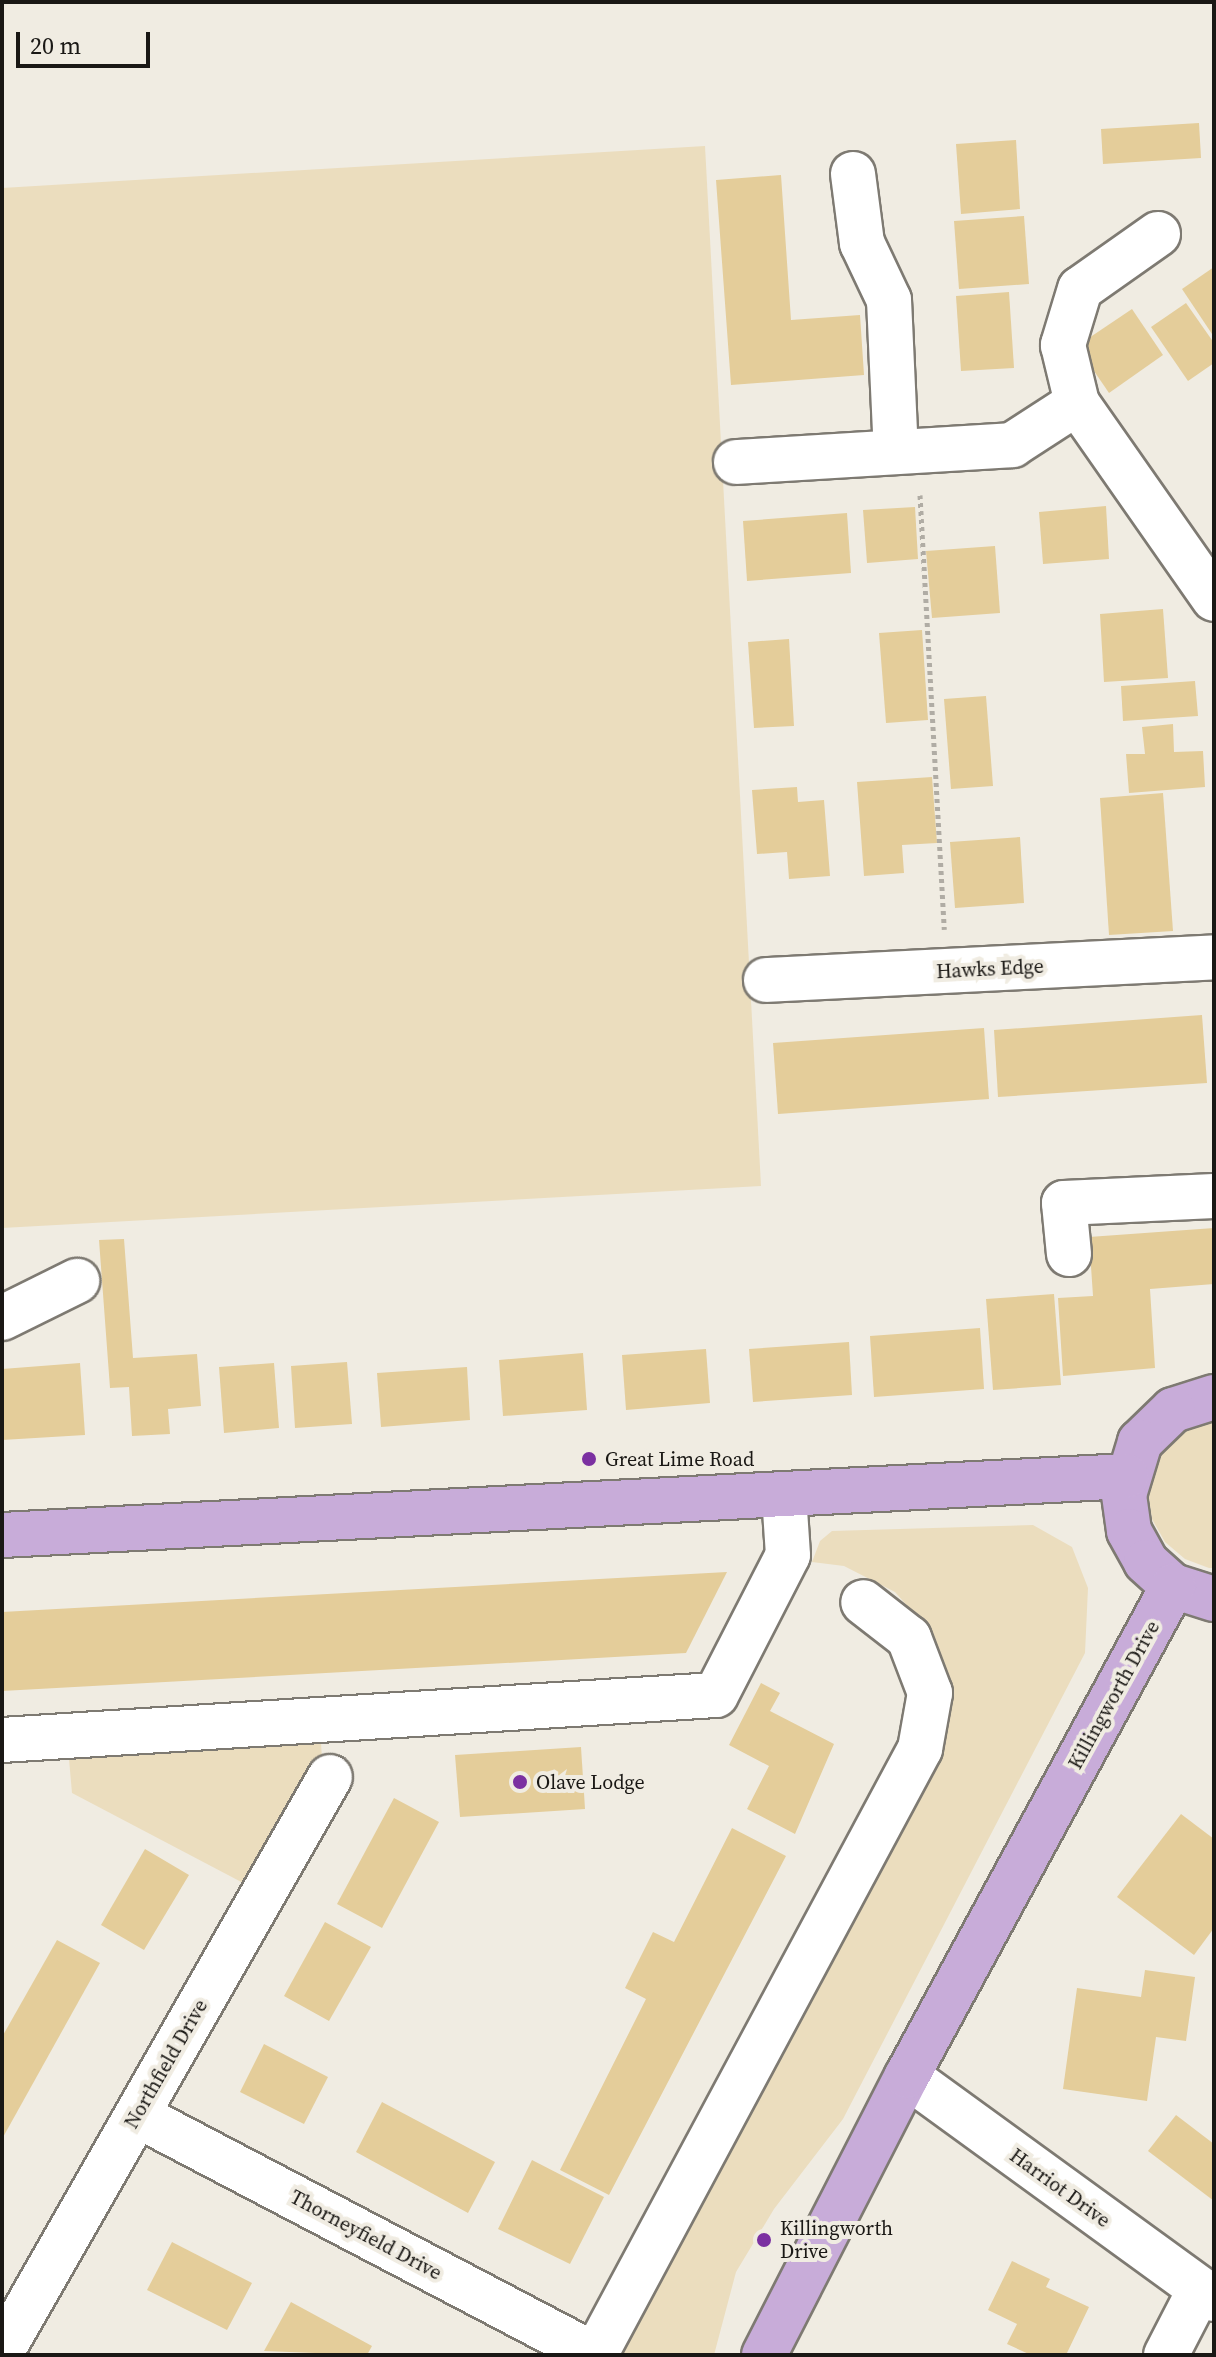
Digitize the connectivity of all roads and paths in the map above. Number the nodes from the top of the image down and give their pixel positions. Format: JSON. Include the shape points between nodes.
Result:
{"nodes":[{"id":1,"x":853,"y":174,"type":"dead end"},
{"id":2,"x":1158,"y":234,"type":"dead end"},
{"id":3,"x":1077,"y":403,"type":"junction"},
{"id":4,"x":907,"y":451,"type":"junction"},
{"id":5,"x":736,"y":462,"type":"dead end"},
{"id":6,"x":1214,"y":599,"type":"edge"},
{"id":7,"x":1214,"y":957,"type":"edge"},
{"id":8,"x":947,"y":971,"type":"junction"},
{"id":9,"x":766,"y":980,"type":"dead end"},
{"id":10,"x":1214,"y":1196,"type":"edge"},
{"id":11,"x":1069,"y":1254,"type":"dead end"},
{"id":12,"x":77,"y":1281,"type":"dead end"},
{"id":13,"x":2,"y":1318,"type":"edge"},
{"id":14,"x":1214,"y":1397,"type":"edge"},
{"id":15,"x":1126,"y":1476,"type":"junction"},
{"id":16,"x":784,"y":1494,"type":"junction"},
{"id":17,"x":2,"y":1535,"type":"edge"},
{"id":18,"x":1173,"y":1586,"type":"junction"},
{"id":19,"x":1214,"y":1599,"type":"edge"},
{"id":20,"x":863,"y":1602,"type":"dead end"},
{"id":21,"x":2,"y":1740,"type":"edge"},
{"id":22,"x":330,"y":1777,"type":"dead end"},
{"id":23,"x":907,"y":2076,"type":"junction"},
{"id":24,"x":137,"y":2115,"type":"junction"},
{"id":25,"x":1207,"y":2294,"type":"edge"},
{"id":26,"x":2,"y":2351,"type":"edge"},
{"id":27,"x":595,"y":2355,"type":"edge"},
{"id":28,"x":764,"y":2355,"type":"edge"},
{"id":29,"x":1166,"y":2355,"type":"edge"}],
"edges":[{"from":1,"to":4,"type":"street","via":[[862,243],[889,300]]},
{"from":2,"to":3,"type":"street","via":[[1080,289],[1063,345]]},
{"from":3,"to":4,"type":"street","via":[[1012,445]]},
{"from":3,"to":6,"type":"street"},
{"from":4,"to":5,"type":"street"},
{"from":4,"to":8,"type":"path"},
{"from":7,"to":8,"type":"street","name":"Hawks Edge"},
{"from":8,"to":9,"type":"street","name":"Hawks Edge"},
{"from":10,"to":11,"type":"street","via":[[1064,1203]]},
{"from":12,"to":13,"type":"street"},
{"from":14,"to":15,"type":"main road","via":[[1173,1410],[1140,1442]]},
{"from":15,"to":16,"type":"main road"},
{"from":15,"to":18,"type":"main road","via":[[1129,1531],[1146,1562]]},
{"from":16,"to":17,"type":"main road"},
{"from":16,"to":21,"type":"street","via":[[788,1555],[716,1695]]},
{"from":18,"to":19,"type":"main road"},
{"from":18,"to":23,"type":"main road","name":"Killingworth Drive"},
{"from":20,"to":27,"type":"street","via":[[909,1638],[920,1666],[930,1693],[920,1749]]},
{"from":22,"to":24,"type":"street","name":"Northfield Drive"},
{"from":23,"to":25,"type":"street","name":"Harriot Drive"},
{"from":23,"to":28,"type":"main road","name":"Killingworth Drive"},
{"from":24,"to":26,"type":"street","name":"Northfield Drive"},
{"from":24,"to":27,"type":"street","name":"Thorneyfield Drive"},
{"from":25,"to":29,"type":"street"}]}
